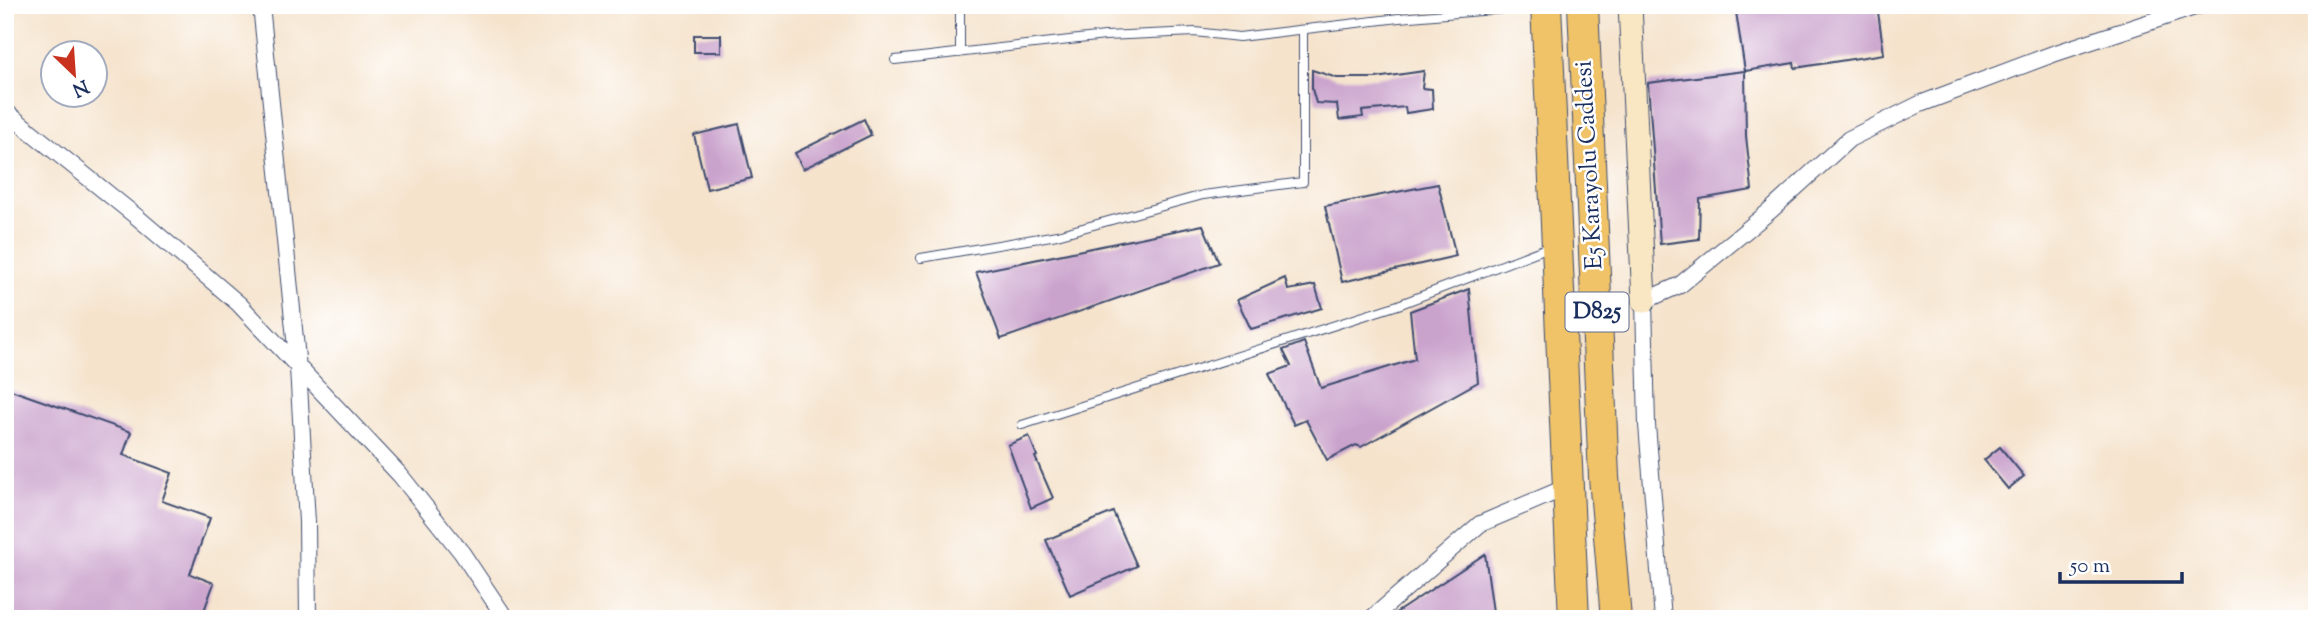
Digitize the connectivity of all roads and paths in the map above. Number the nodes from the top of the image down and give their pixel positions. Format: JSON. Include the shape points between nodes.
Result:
{"nodes":[{"id":1,"x":261,"y":5,"type":"edge"},
{"id":2,"x":960,"y":5,"type":"edge"},
{"id":3,"x":1546,"y":5,"type":"edge"},
{"id":4,"x":1583,"y":5,"type":"edge"},
{"id":5,"x":1630,"y":5,"type":"edge"},
{"id":6,"x":2201,"y":5,"type":"edge"},
{"id":7,"x":1303,"y":31,"type":"junction"},
{"id":8,"x":960,"y":53,"type":"junction"},
{"id":9,"x":895,"y":60,"type":"dead end"},
{"id":10,"x":5,"y":111,"type":"edge"},
{"id":11,"x":1556,"y":244,"type":"junction"},
{"id":12,"x":921,"y":258,"type":"dead end"},
{"id":13,"x":1644,"y":301,"type":"junction"},
{"id":14,"x":298,"y":368,"type":"junction"},
{"id":15,"x":1022,"y":425,"type":"dead end"},
{"id":16,"x":1567,"y":487,"type":"junction"},
{"id":17,"x":308,"y":619,"type":"edge"},
{"id":18,"x":506,"y":619,"type":"edge"},
{"id":19,"x":1371,"y":619,"type":"edge"},
{"id":20,"x":1574,"y":619,"type":"edge"},
{"id":21,"x":1616,"y":619,"type":"edge"},
{"id":22,"x":1663,"y":619,"type":"edge"}],
"edges":[{"from":1,"to":14,"type":"street"},
{"from":2,"to":8,"type":"lane"},
{"from":3,"to":7,"type":"lane"},
{"from":3,"to":11,"type":"highway","name":"E5 Karayolu Caddesi","number":"D825"},
{"from":4,"to":21,"type":"highway","name":"E5 Karayolu Caddesi","number":"D825","via":[[1604,477]]},
{"from":5,"to":13,"type":"street"},
{"from":6,"to":13,"type":"street","via":[[1920,104],[1849,139],[1680,285]]},
{"from":7,"to":8,"type":"lane","via":[[1239,37],[1195,32],[1105,36]]},
{"from":7,"to":12,"type":"lane","via":[[1303,182],[1203,195],[1057,235]]},
{"from":8,"to":9,"type":"lane"},
{"from":10,"to":14,"type":"street","via":[[239,304]]},
{"from":11,"to":15,"type":"lane","via":[[1398,305]]},
{"from":11,"to":16,"type":"highway","name":"E5 Karayolu Caddesi","number":"D825"},
{"from":13,"to":22,"type":"street","via":[[1647,425]]},
{"from":14,"to":17,"type":"street"},
{"from":14,"to":18,"type":"street","via":[[400,475],[462,553]]},
{"from":16,"to":19,"type":"street","via":[[1480,524]]},
{"from":16,"to":20,"type":"highway","name":"E5 Karayolu Caddesi","number":"D825"}]}
